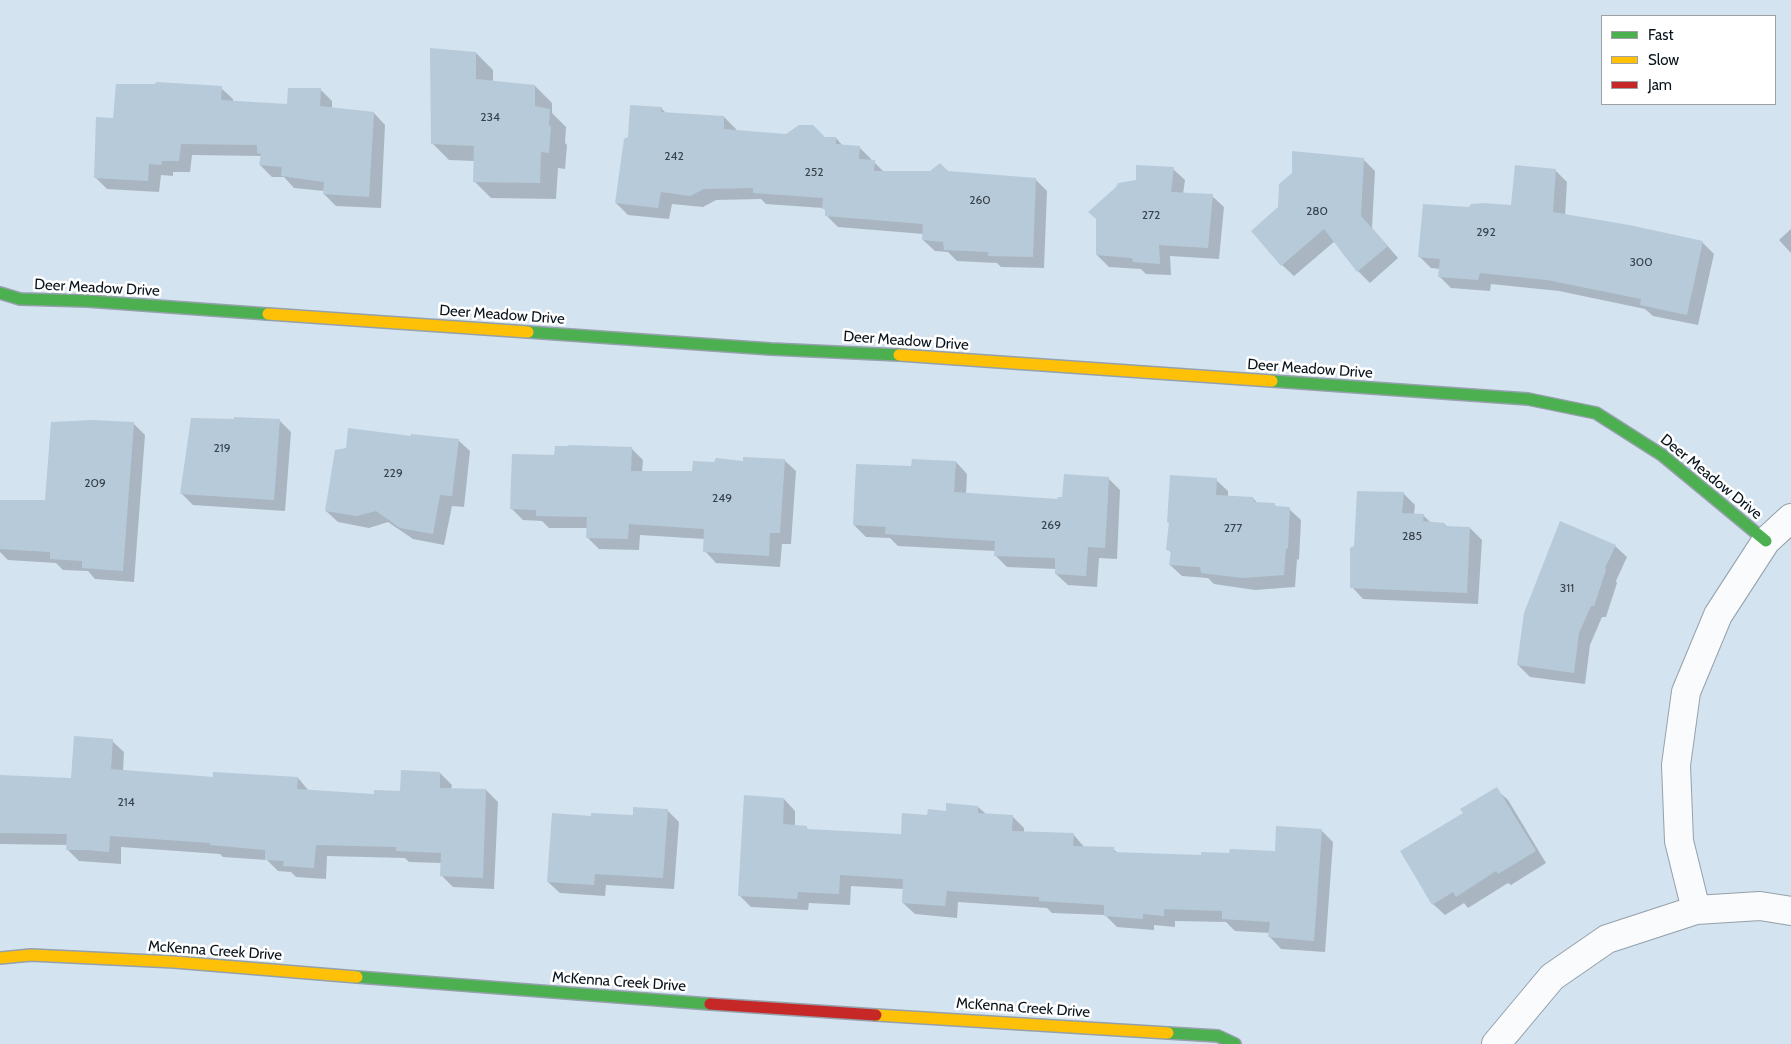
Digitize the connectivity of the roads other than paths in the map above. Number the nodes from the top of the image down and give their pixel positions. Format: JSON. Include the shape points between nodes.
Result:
{"nodes":[{"id":1,"x":0,"y":293,"type":"edge"},
{"id":2,"x":1791,"y":518,"type":"edge"},
{"id":3,"x":1766,"y":541,"type":"junction"},
{"id":4,"x":1696,"y":910,"type":"junction"},
{"id":5,"x":1791,"y":911,"type":"edge"},
{"id":6,"x":0,"y":958,"type":"edge"},
{"id":7,"x":1235,"y":1044,"type":"edge"},
{"id":8,"x":1496,"y":1044,"type":"edge"}],
"edges":[{"from":1,"to":3,"type":"street","name":"Deer Meadow Drive","via":[[20,299],[1528,399],[1596,413],[1662,455]]},
{"from":2,"to":3,"type":"street"},
{"from":3,"to":4,"type":"street","via":[[1718,615],[1686,692],[1676,765],[1679,841]]},
{"from":4,"to":5,"type":"street","via":[[1760,906]]},
{"from":4,"to":8,"type":"street","via":[[1607,939],[1552,977]]},
{"from":6,"to":7,"type":"street","name":"McKenna Creek Drive","via":[[31,955],[174,962],[644,1000],[1218,1036]]}]}
